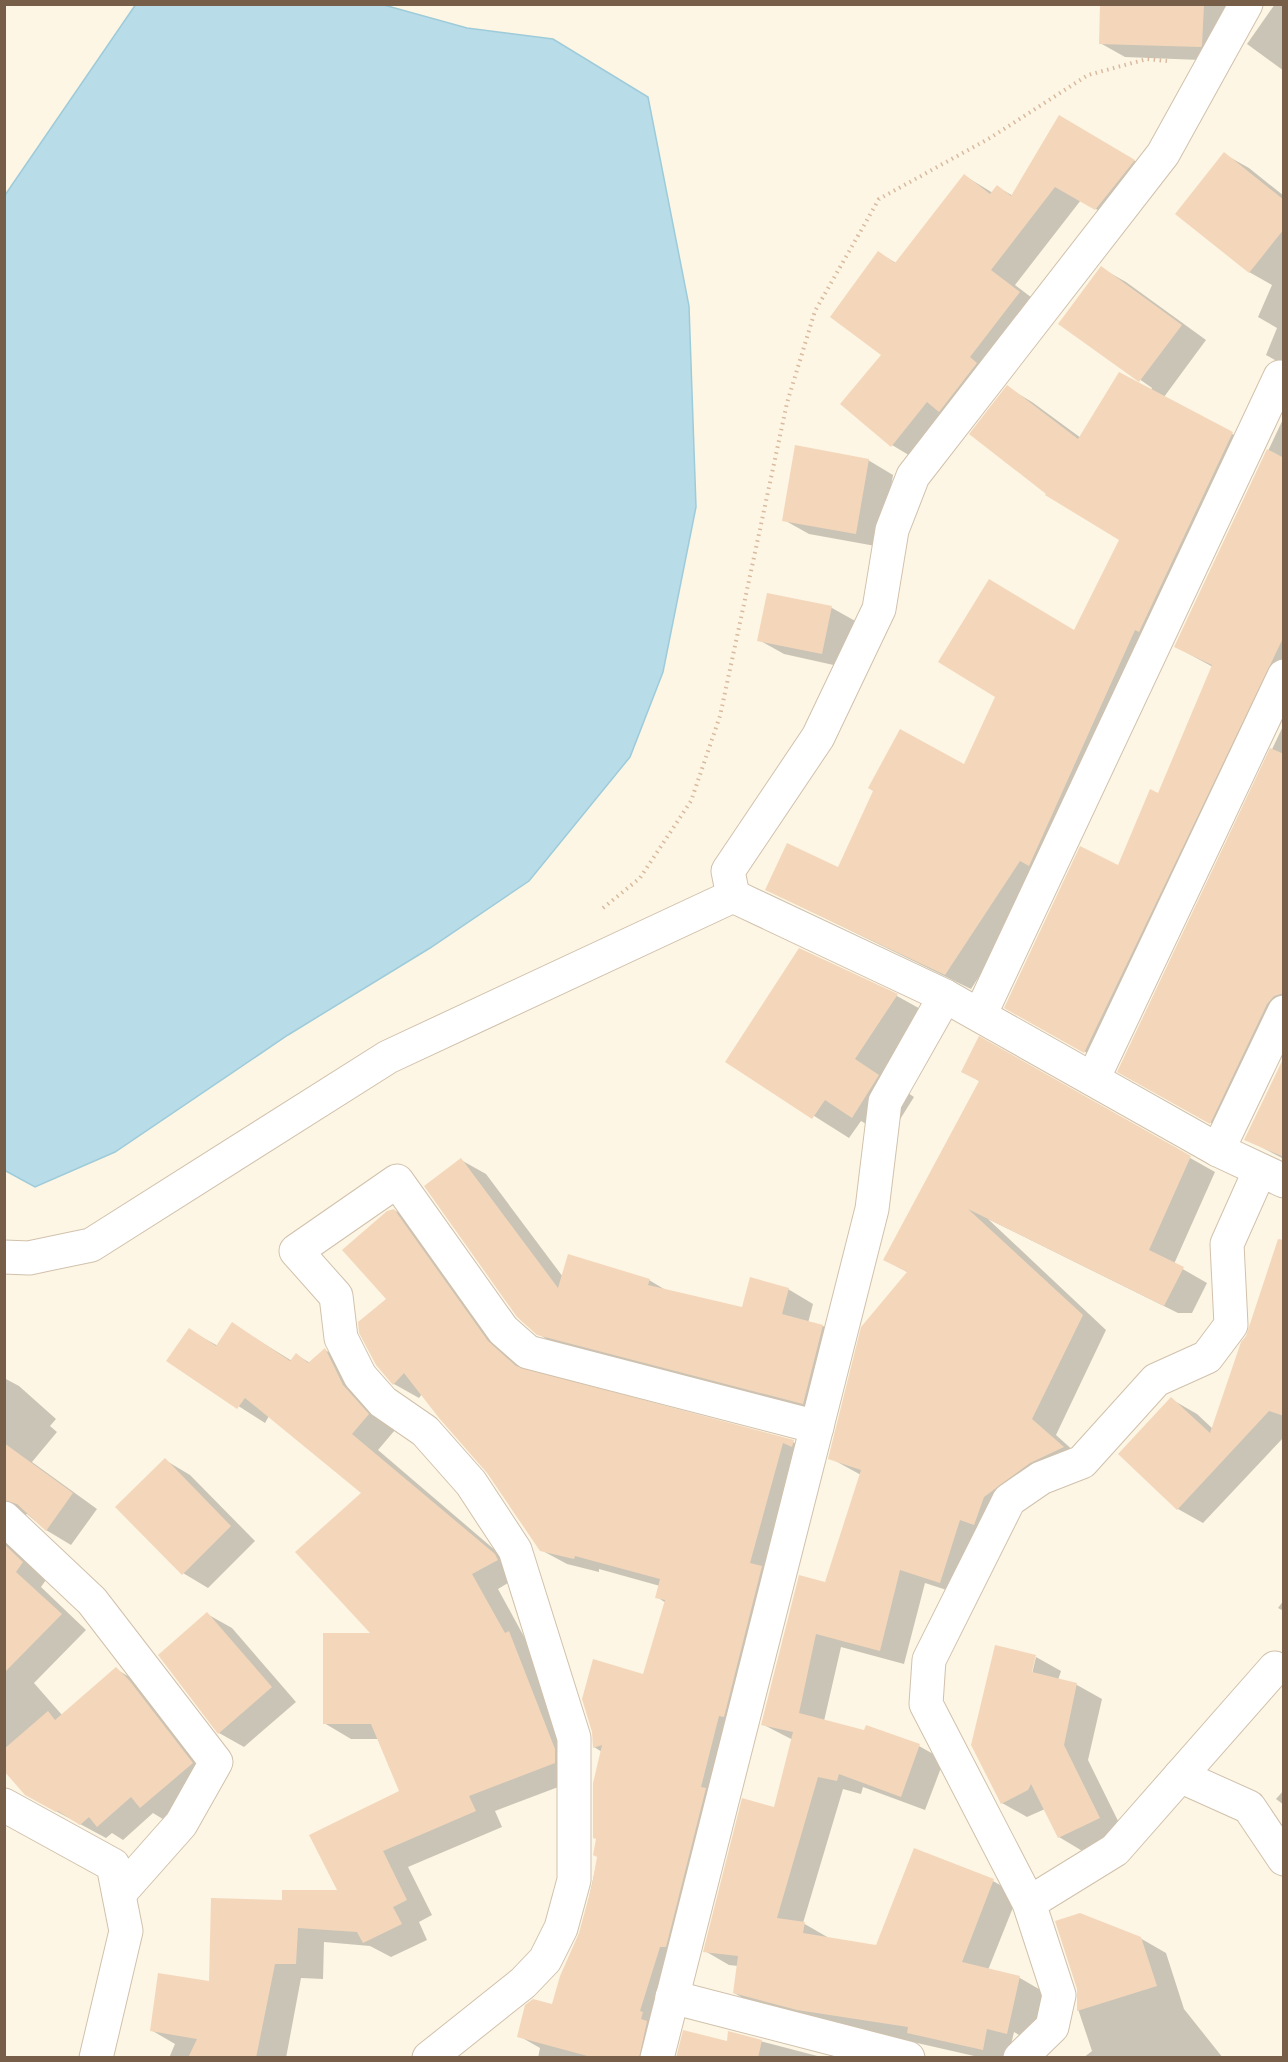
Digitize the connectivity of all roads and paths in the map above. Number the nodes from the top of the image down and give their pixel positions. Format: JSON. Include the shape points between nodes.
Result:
{"nodes":[{"id":1,"x":1246,"y":4,"type":"edge"},
{"id":2,"x":1213,"y":64,"type":"junction"},
{"id":3,"x":1280,"y":377,"type":"dead end"},
{"id":4,"x":1284,"y":676,"type":"edge"},
{"id":5,"x":733,"y":896,"type":"junction"},
{"id":6,"x":598,"y":913,"type":"dead end"},
{"id":7,"x":945,"y":996,"type":"junction"},
{"id":8,"x":1284,"y":1012,"type":"edge"},
{"id":9,"x":980,"y":1015,"type":"junction"},
{"id":10,"x":1093,"y":1079,"type":"junction"},
{"id":11,"x":1218,"y":1150,"type":"junction"},
{"id":12,"x":1272,"y":1175,"type":"edge"},
{"id":13,"x":4,"y":1257,"type":"edge"},
{"id":14,"x":817,"y":1427,"type":"junction"},
{"id":15,"x":4,"y":1518,"type":"edge"},
{"id":16,"x":1275,"y":1668,"type":"dead end"},
{"id":17,"x":1180,"y":1776,"type":"junction"},
{"id":18,"x":4,"y":1805,"type":"edge"},
{"id":19,"x":1284,"y":1859,"type":"edge"},
{"id":20,"x":119,"y":1894,"type":"junction"},
{"id":21,"x":1029,"y":1903,"type":"junction"},
{"id":22,"x":672,"y":1997,"type":"junction"},
{"id":23,"x":96,"y":2058,"type":"edge"},
{"id":24,"x":429,"y":2058,"type":"edge"},
{"id":25,"x":657,"y":2058,"type":"edge"},
{"id":26,"x":908,"y":2058,"type":"edge"},
{"id":27,"x":1020,"y":2058,"type":"edge"}],
"edges":[{"from":1,"to":2,"type":"street"},
{"from":2,"to":5,"type":"street","via":[[1163,154],[914,476],[892,530],[879,609],[818,737],[729,871]]},
{"from":2,"to":6,"type":"path","via":[[1148,59],[1088,75],[990,138],[879,199],[816,312],[787,403],[720,716],[691,801],[640,878]]},
{"from":3,"to":9,"type":"street"},
{"from":4,"to":10,"type":"street"},
{"from":5,"to":7,"type":"street"},
{"from":5,"to":13,"type":"street","via":[[388,1057],[91,1245],[29,1258]]},
{"from":7,"to":9,"type":"street"},
{"from":7,"to":14,"type":"street","via":[[885,1102],[872,1209]]},
{"from":8,"to":11,"type":"street"},
{"from":9,"to":10,"type":"street"},
{"from":10,"to":11,"type":"street"},
{"from":11,"to":12,"type":"street"},
{"from":12,"to":21,"type":"street","via":[[1227,1244],[1231,1325],[1206,1357],[1156,1380],[1082,1462],[1041,1478],[1009,1500],[929,1660],[926,1704]]},
{"from":14,"to":22,"type":"street"},
{"from":14,"to":24,"type":"street","via":[[528,1352],[503,1330],[397,1180],[296,1251],[336,1296],[341,1338],[360,1376],[383,1402],[425,1431],[471,1483],[515,1550],[574,1738],[573,1880],[561,1928],[545,1960],[523,1983]]},
{"from":15,"to":20,"type":"street","via":[[92,1601],[216,1762],[181,1824]]},
{"from":16,"to":17,"type":"street"},
{"from":17,"to":19,"type":"street","via":[[1249,1808]]},
{"from":17,"to":21,"type":"street","via":[[1115,1850]]},
{"from":18,"to":20,"type":"street","via":[[113,1865]]},
{"from":20,"to":23,"type":"street","via":[[126,1931]]},
{"from":21,"to":27,"type":"street","via":[[1059,1995],[1052,2027]]},
{"from":22,"to":25,"type":"street"},
{"from":22,"to":26,"type":"street"}]}
